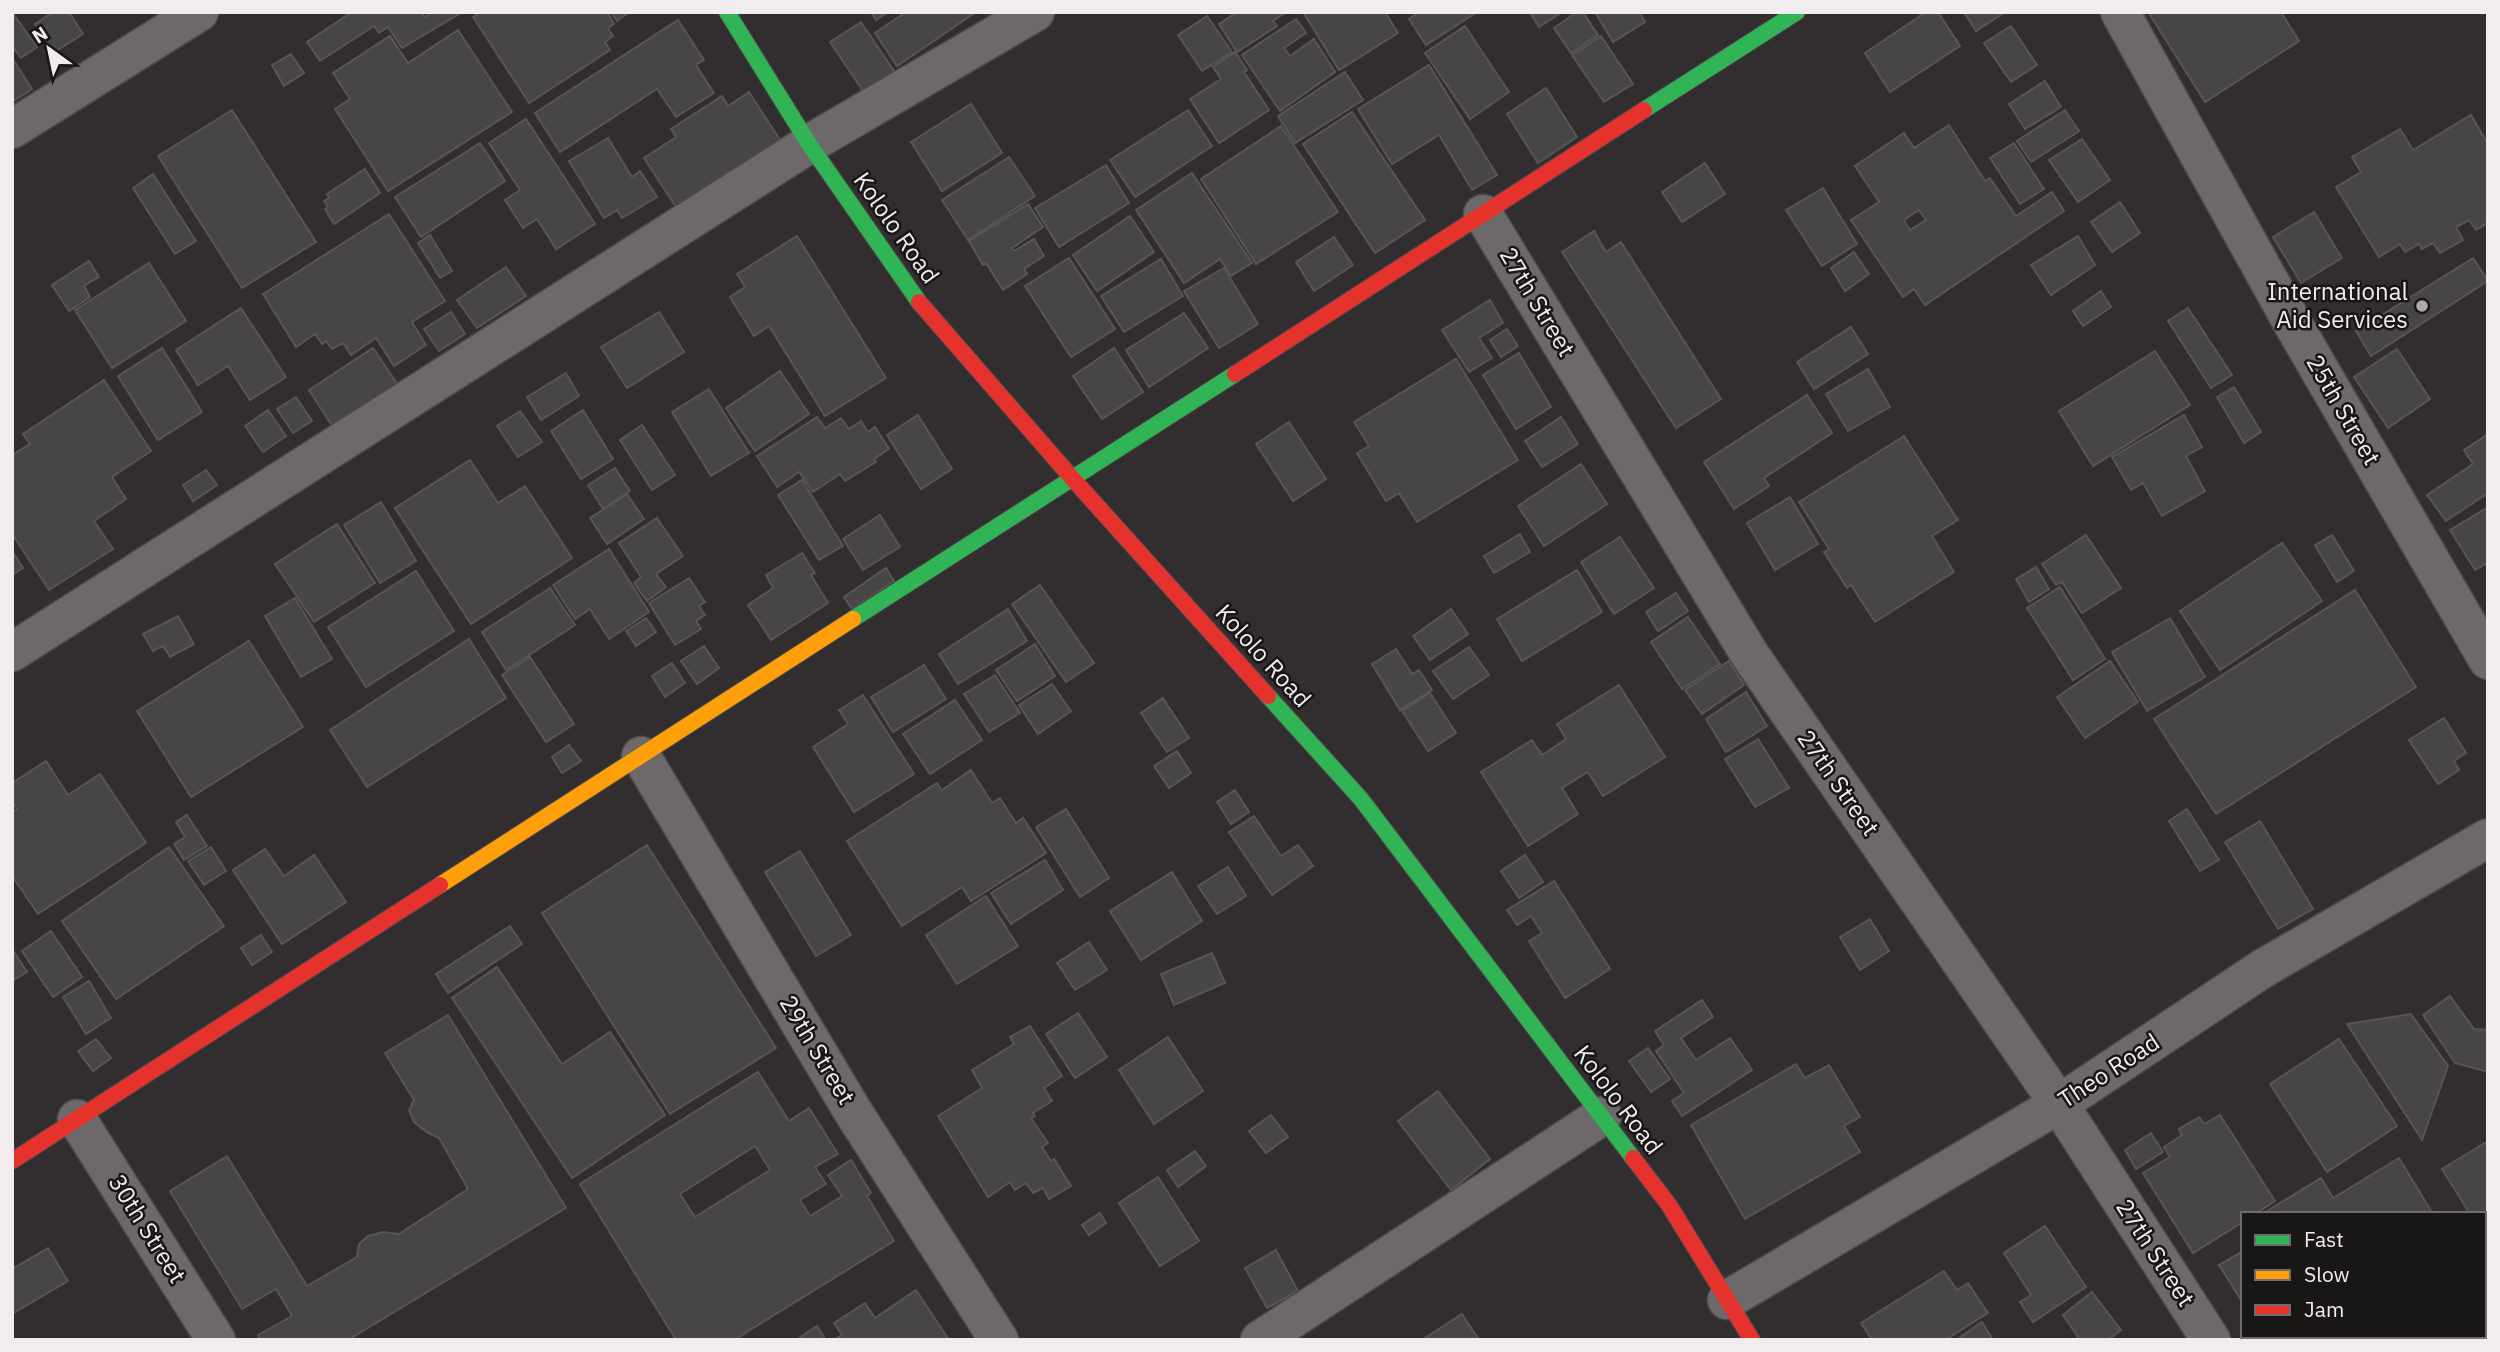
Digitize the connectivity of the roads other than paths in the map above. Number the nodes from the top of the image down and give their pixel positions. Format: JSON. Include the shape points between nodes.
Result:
{"nodes":[{"id":1,"x":199,"y":12,"type":"edge"},
{"id":2,"x":727,"y":12,"type":"edge"},
{"id":3,"x":1035,"y":12,"type":"edge"},
{"id":4,"x":1797,"y":12,"type":"edge"},
{"id":5,"x":2120,"y":12,"type":"edge"},
{"id":6,"x":12,"y":129,"type":"edge"},
{"id":7,"x":809,"y":144,"type":"junction"},
{"id":8,"x":1483,"y":214,"type":"junction"},
{"id":9,"x":1072,"y":478,"type":"junction"},
{"id":10,"x":12,"y":652,"type":"edge"},
{"id":11,"x":2488,"y":660,"type":"edge"},
{"id":12,"x":641,"y":756,"type":"junction"},
{"id":13,"x":2488,"y":838,"type":"edge"},
{"id":14,"x":2059,"y":1104,"type":"junction"},
{"id":15,"x":1602,"y":1116,"type":"junction"},
{"id":16,"x":77,"y":1119,"type":"junction"},
{"id":17,"x":12,"y":1161,"type":"edge"},
{"id":18,"x":1727,"y":1300,"type":"junction"},
{"id":19,"x":216,"y":1340,"type":"edge"},
{"id":20,"x":999,"y":1340,"type":"edge"},
{"id":21,"x":1259,"y":1340,"type":"edge"},
{"id":22,"x":1752,"y":1340,"type":"edge"},
{"id":23,"x":2211,"y":1340,"type":"edge"}],
"edges":[{"from":1,"to":6,"type":"street"},
{"from":2,"to":7,"type":"street","name":"Kololo Road"},
{"from":3,"to":7,"type":"street"},
{"from":4,"to":8,"type":"street"},
{"from":5,"to":11,"type":"street","name":"25th Street"},
{"from":7,"to":9,"type":"street","name":"Kololo Road","via":[[917,299]]},
{"from":7,"to":10,"type":"street"},
{"from":8,"to":9,"type":"street"},
{"from":8,"to":14,"type":"street","name":"27th Street","via":[[1750,655]]},
{"from":9,"to":12,"type":"street"},
{"from":9,"to":15,"type":"street","name":"Kololo Road","via":[[1361,799]]},
{"from":12,"to":16,"type":"street"},
{"from":12,"to":20,"type":"street","name":"29th Street","via":[[852,1110]]},
{"from":13,"to":14,"type":"street","name":"Theo Road","via":[[2262,969]]},
{"from":14,"to":18,"type":"street","name":"Theo Road"},
{"from":14,"to":23,"type":"street","name":"27th Street"},
{"from":15,"to":18,"type":"street","name":"Kololo Road","via":[[1669,1205]]},
{"from":15,"to":21,"type":"street"},
{"from":16,"to":17,"type":"street"},
{"from":16,"to":19,"type":"street","name":"30th Street"},
{"from":18,"to":22,"type":"street","name":"Kololo Road"}]}
